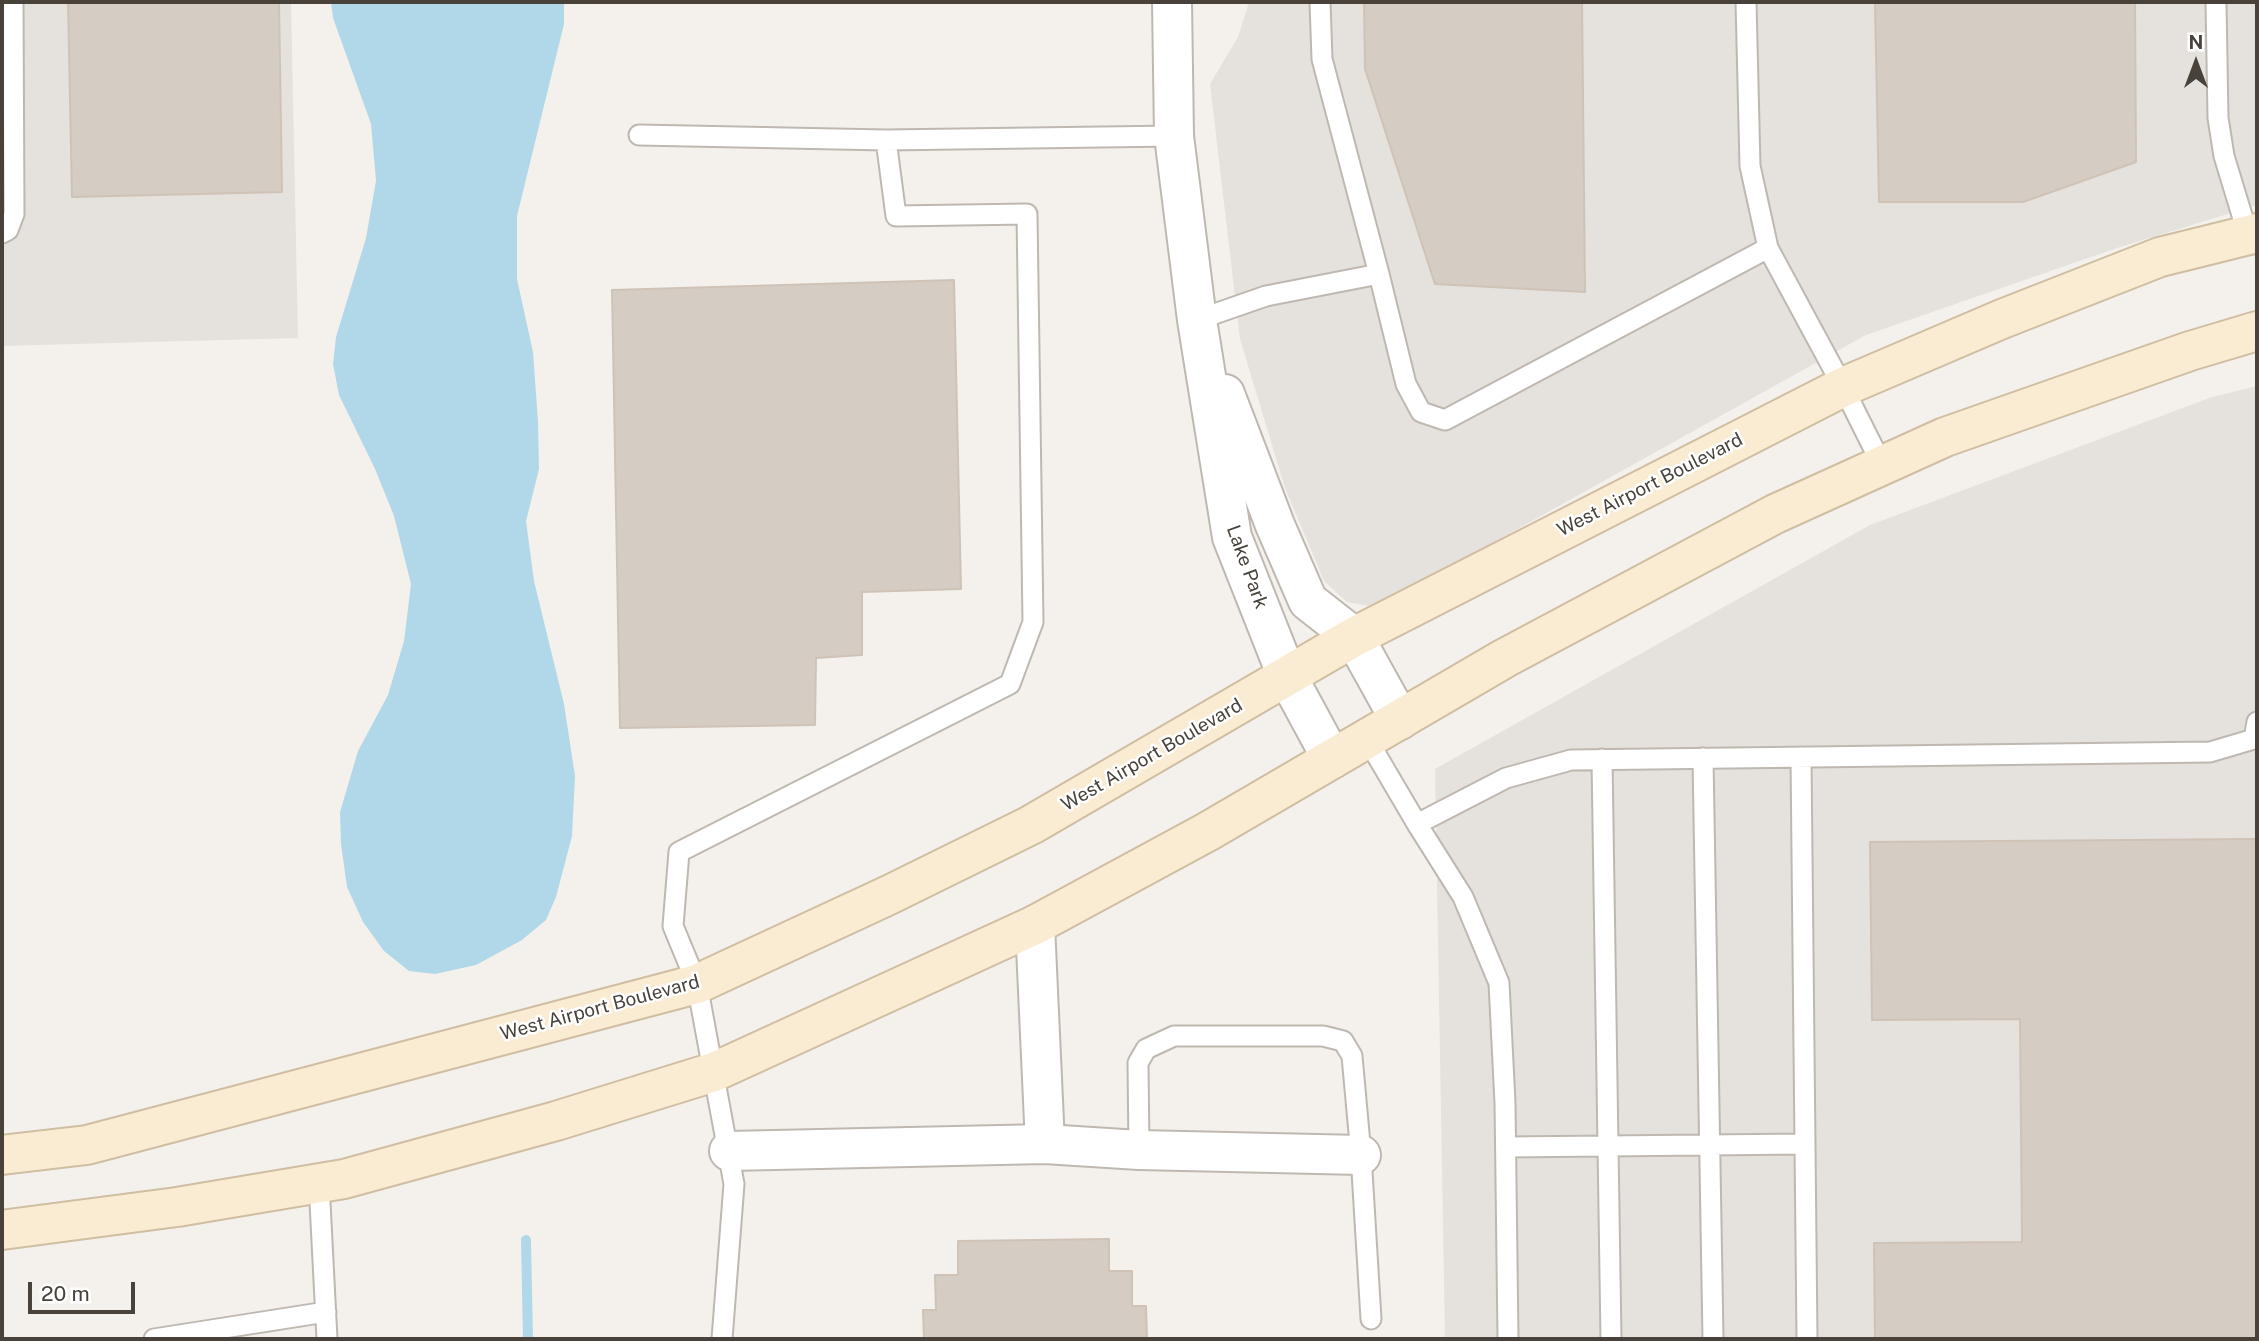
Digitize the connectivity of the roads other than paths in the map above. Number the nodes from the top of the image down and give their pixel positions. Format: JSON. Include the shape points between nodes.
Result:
{"nodes":[{"id":1,"x":13,"y":2,"type":"edge"},
{"id":2,"x":1172,"y":2,"type":"edge"},
{"id":3,"x":1320,"y":2,"type":"edge"},
{"id":4,"x":1746,"y":2,"type":"edge"},
{"id":5,"x":2216,"y":2,"type":"edge"},
{"id":6,"x":639,"y":135,"type":"dead end"},
{"id":7,"x":1174,"y":136,"type":"junction"},
{"id":8,"x":886,"y":139,"type":"junction"},
{"id":9,"x":8,"y":153,"type":"edge"},
{"id":10,"x":2,"y":233,"type":"edge"},
{"id":11,"x":2253,"y":234,"type":"edge"},
{"id":12,"x":1768,"y":248,"type":"junction"},
{"id":13,"x":1379,"y":274,"type":"junction"},
{"id":14,"x":1197,"y":320,"type":"junction"},
{"id":15,"x":2257,"y":331,"type":"edge"},
{"id":16,"x":1843,"y":387,"type":"junction"},
{"id":17,"x":1882,"y":465,"type":"junction"},
{"id":18,"x":1354,"y":637,"type":"junction"},
{"id":19,"x":1287,"y":676,"type":"junction"},
{"id":20,"x":1400,"y":720,"type":"junction"},
{"id":21,"x":2257,"y":722,"type":"edge"},
{"id":22,"x":1367,"y":739,"type":"junction"},
{"id":23,"x":1801,"y":757,"type":"junction"},
{"id":24,"x":1703,"y":758,"type":"junction"},
{"id":25,"x":1332,"y":759,"type":"junction"},
{"id":26,"x":1602,"y":759,"type":"junction"},
{"id":27,"x":1417,"y":824,"type":"junction"},
{"id":28,"x":1035,"y":925,"type":"junction"},
{"id":29,"x":697,"y":984,"type":"junction"},
{"id":30,"x":714,"y":1072,"type":"junction"},
{"id":31,"x":1045,"y":1144,"type":"junction"},
{"id":32,"x":1710,"y":1144,"type":"junction"},
{"id":33,"x":1805,"y":1144,"type":"junction"},
{"id":34,"x":1608,"y":1146,"type":"junction"},
{"id":35,"x":1506,"y":1147,"type":"junction"},
{"id":36,"x":1139,"y":1150,"type":"junction"},
{"id":37,"x":729,"y":1151,"type":"junction"},
{"id":38,"x":2,"y":1155,"type":"edge"},
{"id":39,"x":1361,"y":1155,"type":"junction"},
{"id":40,"x":319,"y":1183,"type":"junction"},
{"id":41,"x":2,"y":1230,"type":"edge"},
{"id":42,"x":326,"y":1312,"type":"junction"},
{"id":43,"x":1371,"y":1319,"type":"dead end"},
{"id":44,"x":154,"y":1339,"type":"edge"},
{"id":45,"x":327,"y":1339,"type":"edge"},
{"id":46,"x":723,"y":1339,"type":"edge"},
{"id":47,"x":1508,"y":1339,"type":"edge"},
{"id":48,"x":1611,"y":1339,"type":"edge"},
{"id":49,"x":1713,"y":1339,"type":"edge"},
{"id":50,"x":1807,"y":1339,"type":"edge"}],
"edges":[{"from":1,"to":9,"type":"lane"},
{"from":2,"to":7,"type":"street","name":"Lake Park"},
{"from":3,"to":13,"type":"lane","via":[[1322,59]]},
{"from":4,"to":12,"type":"lane","via":[[1749,166]]},
{"from":5,"to":11,"type":"lane","via":[[2218,118],[2224,156]]},
{"from":6,"to":8,"type":"lane"},
{"from":7,"to":8,"type":"lane"},
{"from":7,"to":14,"type":"street","name":"Lake Park"},
{"from":8,"to":29,"type":"lane","via":[[896,216],[1027,214],[1033,622],[1010,684],[679,852],[673,926]]},
{"from":9,"to":10,"type":"lane","via":[[14,214]]},
{"from":11,"to":16,"type":"main road","name":"West Airport Boulevard","via":[[2160,257]]},
{"from":12,"to":13,"type":"lane","via":[[1445,420],[1421,412],[1406,384]]},
{"from":12,"to":16,"type":"lane"},
{"from":13,"to":14,"type":"lane","via":[[1266,296]]},
{"from":14,"to":18,"type":"street","name":"Lake Park","via":[[1308,601]]},
{"from":14,"to":19,"type":"street","name":"Lake Park","via":[[1232,537]]},
{"from":15,"to":17,"type":"main road","via":[[1945,437]]},
{"from":16,"to":17,"type":"lane"},
{"from":16,"to":18,"type":"main road","name":"West Airport Boulevard"},
{"from":17,"to":20,"type":"main road","via":[[1775,514],[1505,658]]},
{"from":18,"to":19,"type":"main road","name":"West Airport Boulevard"},
{"from":18,"to":20,"type":"street","name":"Lake Park"},
{"from":19,"to":25,"type":"street","name":"Lake Park"},
{"from":19,"to":29,"type":"main road","name":"West Airport Boulevard","via":[[1031,825]]},
{"from":20,"to":22,"type":"main road"},
{"from":21,"to":23,"type":"lane","via":[[2254,738],[2210,752]]},
{"from":22,"to":25,"type":"main road"},
{"from":22,"to":27,"type":"lane"},
{"from":23,"to":24,"type":"lane"},
{"from":23,"to":33,"type":"lane"},
{"from":24,"to":26,"type":"lane"},
{"from":24,"to":32,"type":"lane"},
{"from":25,"to":28,"type":"main road"},
{"from":26,"to":27,"type":"lane","via":[[1572,760],[1506,778]]},
{"from":26,"to":34,"type":"lane"},
{"from":27,"to":35,"type":"lane","via":[[1463,897],[1499,984]]},
{"from":28,"to":30,"type":"main road"},
{"from":28,"to":31,"type":"street"},
{"from":29,"to":30,"type":"lane"},
{"from":29,"to":38,"type":"main road","name":"West Airport Boulevard","via":[[87,1145]]},
{"from":30,"to":37,"type":"lane"},
{"from":30,"to":40,"type":"main road","via":[[556,1121]]},
{"from":31,"to":36,"type":"street"},
{"from":31,"to":37,"type":"street"},
{"from":32,"to":33,"type":"lane"},
{"from":32,"to":34,"type":"lane"},
{"from":32,"to":49,"type":"lane"},
{"from":33,"to":50,"type":"lane"},
{"from":34,"to":35,"type":"lane"},
{"from":34,"to":48,"type":"lane"},
{"from":35,"to":47,"type":"lane"},
{"from":36,"to":39,"type":"street"},
{"from":36,"to":39,"type":"lane","via":[[1138,1063],[1146,1049],[1174,1036],[1323,1036],[1343,1041],[1352,1056]]},
{"from":37,"to":46,"type":"lane","via":[[734,1184]]},
{"from":39,"to":43,"type":"lane"},
{"from":40,"to":41,"type":"main road"},
{"from":40,"to":42,"type":"lane"},
{"from":42,"to":44,"type":"lane"},
{"from":42,"to":45,"type":"lane"}]}
